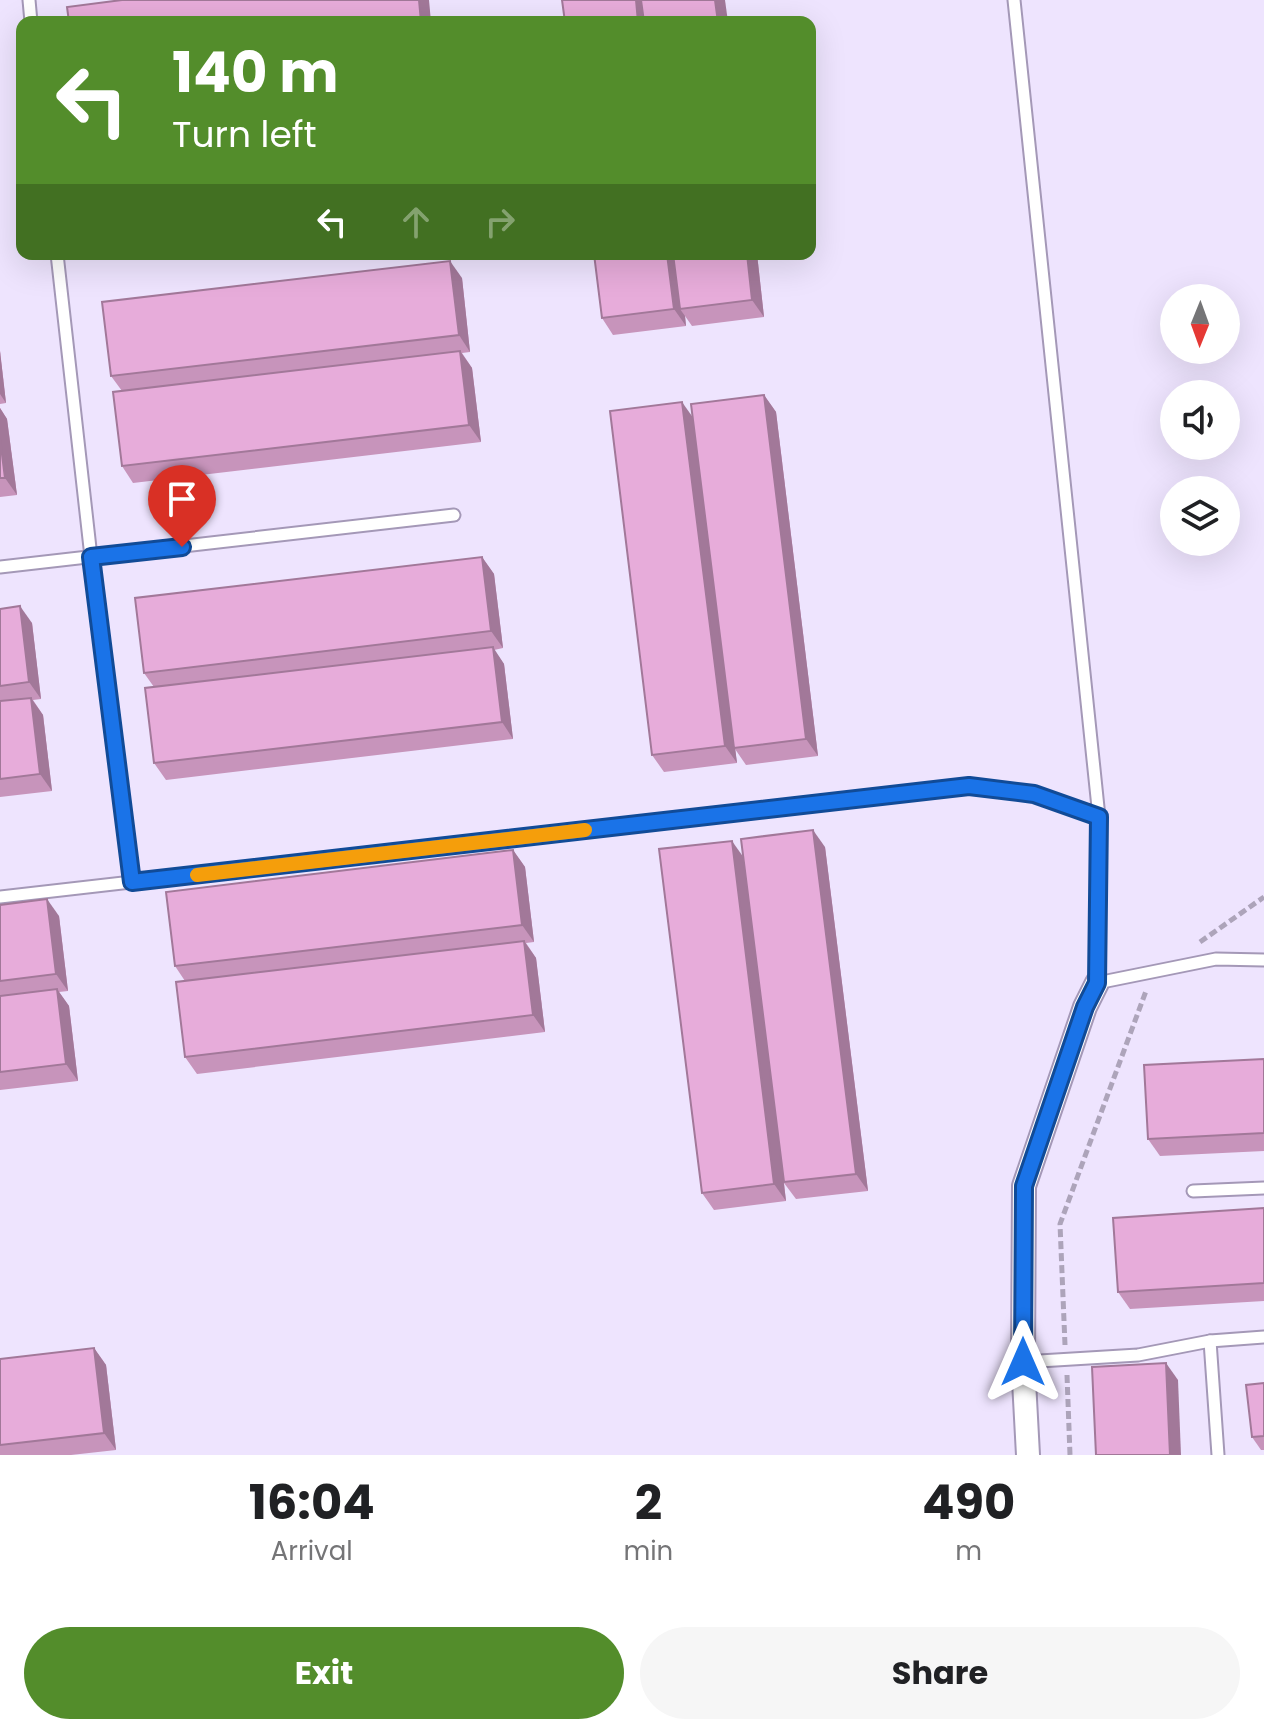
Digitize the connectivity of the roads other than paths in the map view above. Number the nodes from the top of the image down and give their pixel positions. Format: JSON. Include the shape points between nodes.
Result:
{"nodes":[{"id":1,"x":1014,"y":0,"type":"edge"},
{"id":2,"x":58,"y":260,"type":"edge"},
{"id":3,"x":454,"y":515,"type":"dead end"},
{"id":4,"x":91,"y":557,"type":"junction"},
{"id":5,"x":0,"y":567,"type":"edge"},
{"id":6,"x":1099,"y":817,"type":"junction"},
{"id":7,"x":132,"y":882,"type":"junction"},
{"id":8,"x":0,"y":897,"type":"edge"},
{"id":9,"x":1264,"y":960,"type":"edge"},
{"id":10,"x":1097,"y":983,"type":"junction"},
{"id":11,"x":1264,"y":1188,"type":"edge"},
{"id":12,"x":1193,"y":1191,"type":"dead end"},
{"id":13,"x":1264,"y":1337,"type":"edge"},
{"id":14,"x":1210,"y":1341,"type":"junction"},
{"id":15,"x":1023,"y":1362,"type":"junction"},
{"id":16,"x":1028,"y":1455,"type":"edge"},
{"id":17,"x":1218,"y":1455,"type":"edge"}],
"edges":[{"from":1,"to":6,"type":"lane"},
{"from":2,"to":4,"type":"lane"},
{"from":3,"to":4,"type":"lane"},
{"from":4,"to":5,"type":"lane"},
{"from":4,"to":7,"type":"lane"},
{"from":6,"to":7,"type":"lane","via":[[1034,794],[969,786]]},
{"from":6,"to":10,"type":"lane"},
{"from":7,"to":8,"type":"lane"},
{"from":9,"to":10,"type":"lane","via":[[1216,959]]},
{"from":10,"to":15,"type":"street","via":[[1024,1186]]},
{"from":11,"to":12,"type":"lane"},
{"from":13,"to":14,"type":"lane"},
{"from":14,"to":15,"type":"lane","via":[[1138,1355]]},
{"from":14,"to":17,"type":"lane"},
{"from":15,"to":16,"type":"street"}]}
